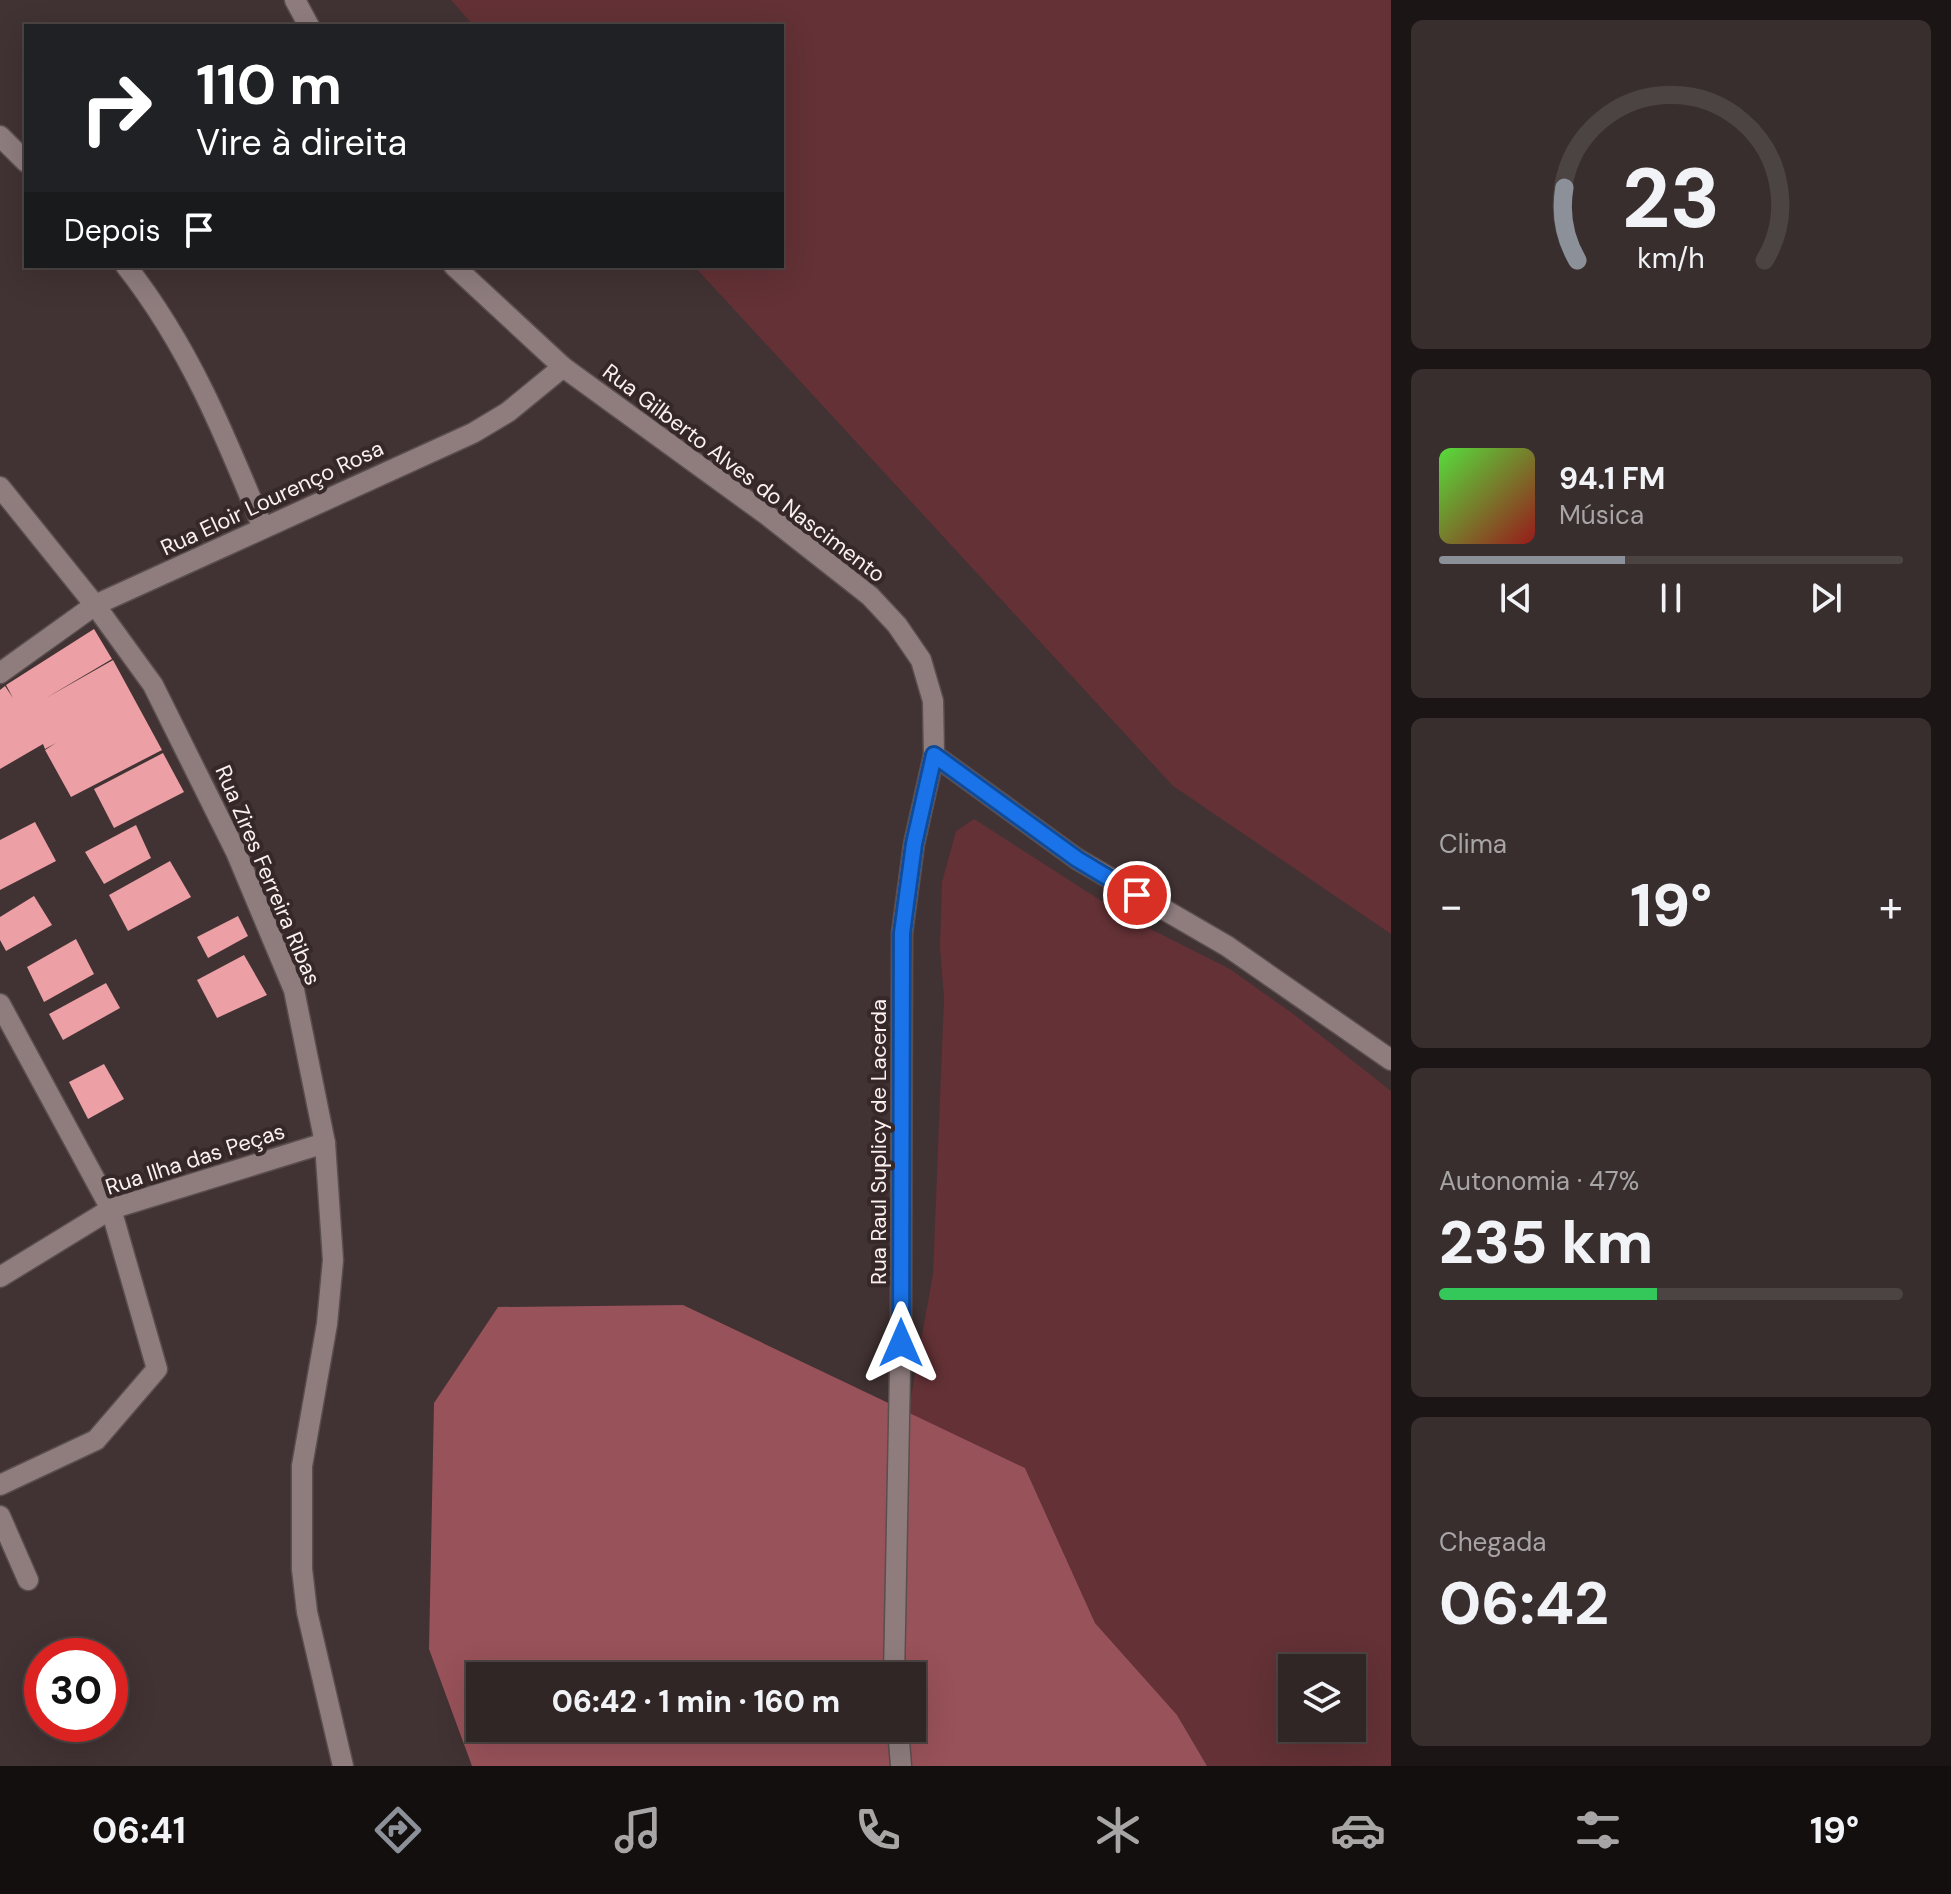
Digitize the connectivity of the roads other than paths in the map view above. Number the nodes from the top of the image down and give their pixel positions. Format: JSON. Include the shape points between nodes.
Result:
{"nodes":[{"id":1,"x":295,"y":0,"type":"edge"},
{"id":2,"x":308,"y":24,"type":"edge"},
{"id":3,"x":0,"y":136,"type":"edge"},
{"id":4,"x":24,"y":160,"type":"edge"},
{"id":5,"x":127,"y":268,"type":"edge"},
{"id":6,"x":456,"y":268,"type":"edge"},
{"id":7,"x":563,"y":367,"type":"junction"},
{"id":8,"x":0,"y":487,"type":"edge"},
{"id":9,"x":263,"y":528,"type":"junction"},
{"id":10,"x":95,"y":605,"type":"junction"},
{"id":11,"x":0,"y":673,"type":"edge"},
{"id":12,"x":934,"y":755,"type":"junction"},
{"id":13,"x":0,"y":1004,"type":"edge"},
{"id":14,"x":1391,"y":1060,"type":"edge"},
{"id":15,"x":325,"y":1143,"type":"junction"},
{"id":16,"x":111,"y":1209,"type":"junction"},
{"id":17,"x":0,"y":1277,"type":"edge"},
{"id":18,"x":0,"y":1485,"type":"edge"},
{"id":19,"x":0,"y":1516,"type":"edge"},
{"id":20,"x":28,"y":1580,"type":"dead end"},
{"id":21,"x":894,"y":1662,"type":"edge"},
{"id":22,"x":899,"y":1742,"type":"edge"},
{"id":23,"x":343,"y":1766,"type":"edge"},
{"id":24,"x":901,"y":1766,"type":"edge"}],
"edges":[{"from":1,"to":2,"type":"street"},
{"from":3,"to":4,"type":"street"},
{"from":5,"to":9,"type":"street","via":[[182,345],[218,416]]},
{"from":6,"to":7,"type":"street","name":"Rua Gilberto Alves do Nascimento"},
{"from":7,"to":9,"type":"street","name":"Rua Eloir Lourenço Rosa","via":[[473,433]]},
{"from":7,"to":12,"type":"street","name":"Rua Gilberto Alves do Nascimento","via":[[767,515],[879,606],[921,660],[933,701]]},
{"from":8,"to":10,"type":"street","name":"Rua Zires Ferreira Ribas"},
{"from":9,"to":10,"type":"street","name":"Rua Eloir Lourenço Rosa"},
{"from":10,"to":11,"type":"street","name":"Rua Eloir Lourenço Rosa"},
{"from":10,"to":15,"type":"street","name":"Rua Zires Ferreira Ribas","via":[[177,727],[257,898],[294,990]]},
{"from":12,"to":14,"type":"street","via":[[1077,859],[1239,953]]},
{"from":12,"to":21,"type":"street","name":"Rua Raul Suplicy de Lacerda","via":[[902,933]]},
{"from":13,"to":16,"type":"street"},
{"from":15,"to":16,"type":"street","name":"Rua Ilha das Peças"},
{"from":15,"to":23,"type":"street","name":"Rua Zires Ferreira Ribas","via":[[333,1260],[302,1466],[300,1527],[307,1612]]},
{"from":16,"to":17,"type":"street","name":"Rua Ilha das Peças"},
{"from":16,"to":18,"type":"street","via":[[157,1369],[96,1440]]},
{"from":19,"to":20,"type":"street"},
{"from":22,"to":24,"type":"street"}]}
